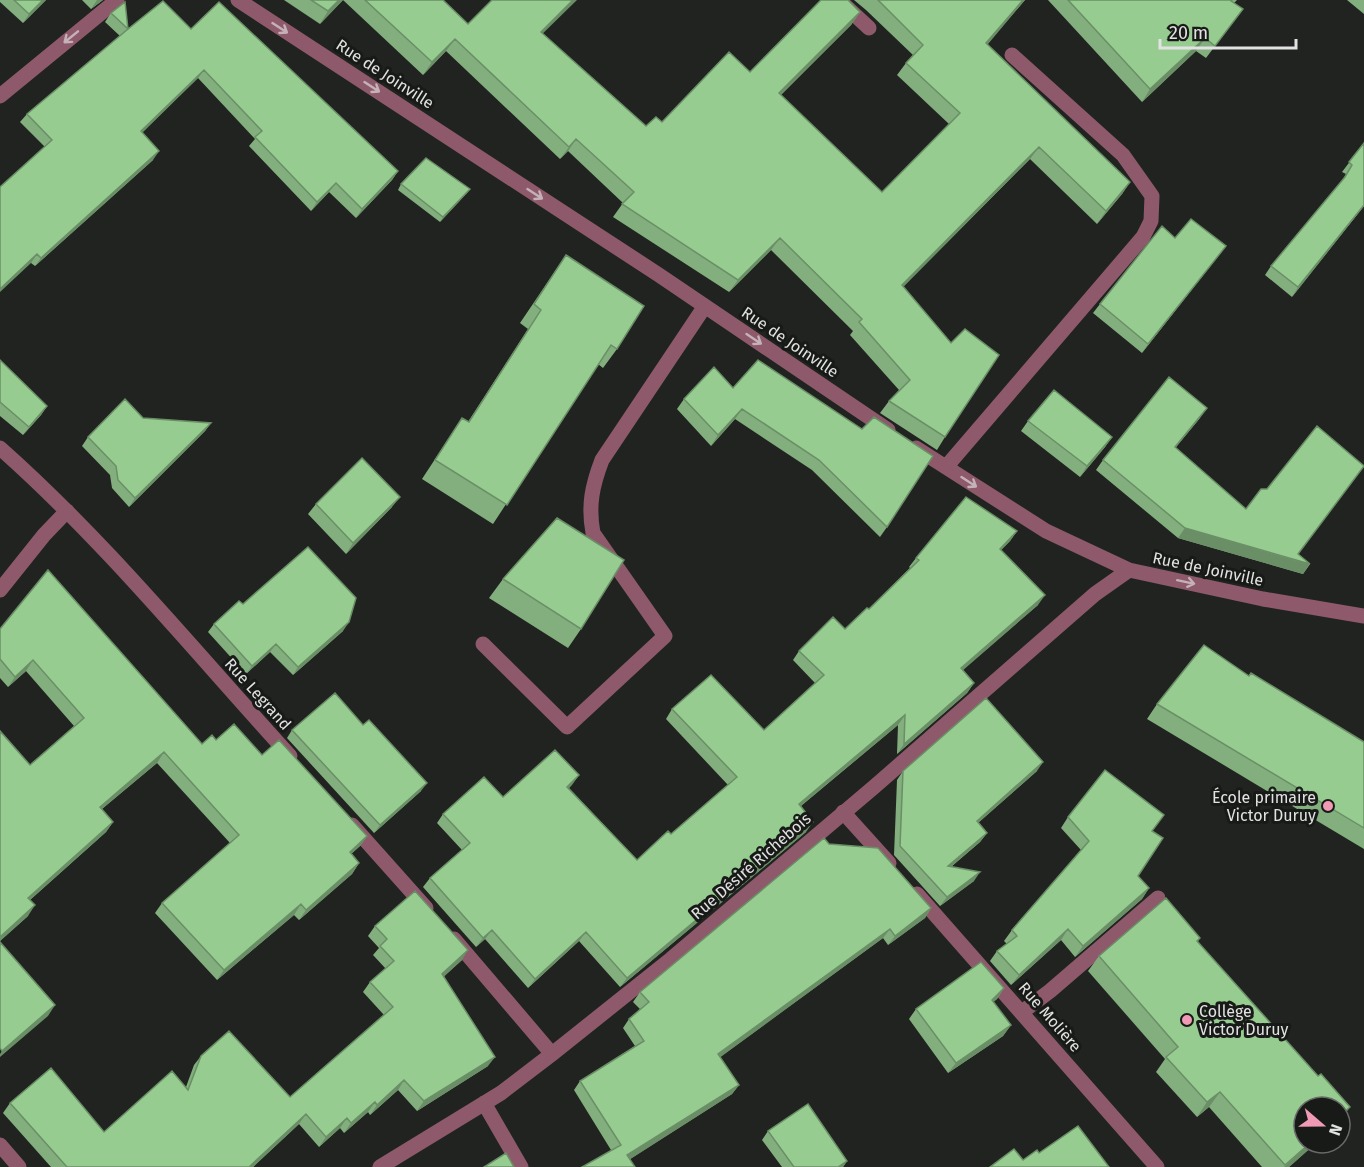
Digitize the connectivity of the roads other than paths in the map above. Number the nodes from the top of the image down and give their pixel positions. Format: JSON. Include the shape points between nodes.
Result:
{"nodes":[{"id":1,"x":117,"y":0,"type":"edge"},
{"id":2,"x":238,"y":0,"type":"edge"},
{"id":3,"x":839,"y":0,"type":"edge"},
{"id":4,"x":868,"y":28,"type":"dead end"},
{"id":5,"x":1012,"y":55,"type":"dead end"},
{"id":6,"x":0,"y":96,"type":"edge"},
{"id":7,"x":705,"y":306,"type":"junction"},
{"id":8,"x":0,"y":448,"type":"edge"},
{"id":9,"x":946,"y":467,"type":"junction"},
{"id":10,"x":67,"y":511,"type":"junction"},
{"id":11,"x":1128,"y":570,"type":"junction"},
{"id":12,"x":0,"y":590,"type":"edge"},
{"id":13,"x":1364,"y":616,"type":"edge"},
{"id":14,"x":483,"y":644,"type":"dead end"},
{"id":15,"x":301,"y":768,"type":"edge"},
{"id":16,"x":340,"y":812,"type":"edge"},
{"id":17,"x":843,"y":812,"type":"junction"},
{"id":18,"x":1158,"y":898,"type":"dead end"},
{"id":19,"x":1023,"y":1012,"type":"junction"},
{"id":20,"x":552,"y":1053,"type":"junction"},
{"id":21,"x":484,"y":1103,"type":"junction"},
{"id":22,"x":0,"y":1145,"type":"edge"},
{"id":23,"x":19,"y":1167,"type":"edge"},
{"id":24,"x":380,"y":1167,"type":"edge"},
{"id":25,"x":521,"y":1167,"type":"edge"},
{"id":26,"x":1156,"y":1167,"type":"edge"}],
"edges":[{"from":1,"to":6,"type":"street","one_way":true},
{"from":2,"to":7,"type":"street","name":"Rue de Joinville","one_way":true},
{"from":3,"to":4,"type":"street"},
{"from":5,"to":9,"type":"street","via":[[1123,155],[1152,196],[1151,220],[1143,237]]},
{"from":7,"to":9,"type":"street","name":"Rue de Joinville","one_way":true},
{"from":7,"to":14,"type":"street","via":[[602,460],[592,484],[593,533],[665,636],[567,727]]},
{"from":8,"to":10,"type":"street","name":"Rue Legrand"},
{"from":9,"to":11,"type":"street","name":"Rue de Joinville","one_way":true,"via":[[1046,531]]},
{"from":10,"to":12,"type":"street"},
{"from":10,"to":15,"type":"street","name":"Rue Legrand"},
{"from":11,"to":13,"type":"street","name":"Rue de Joinville","one_way":true},
{"from":11,"to":17,"type":"street","name":"Rue Désiré Richebois","via":[[1095,594]]},
{"from":16,"to":20,"type":"street"},
{"from":17,"to":19,"type":"street","name":"Rue Molière"},
{"from":17,"to":20,"type":"street","name":"Rue Désiré Richebois","via":[[671,959]]},
{"from":18,"to":19,"type":"street"},
{"from":19,"to":26,"type":"street","name":"Rue Molière"},
{"from":20,"to":21,"type":"street","name":"Rue Désiré Richebois"},
{"from":21,"to":24,"type":"street","name":"Rue Désiré Richebois"},
{"from":21,"to":25,"type":"street"},
{"from":22,"to":23,"type":"street"}]}
